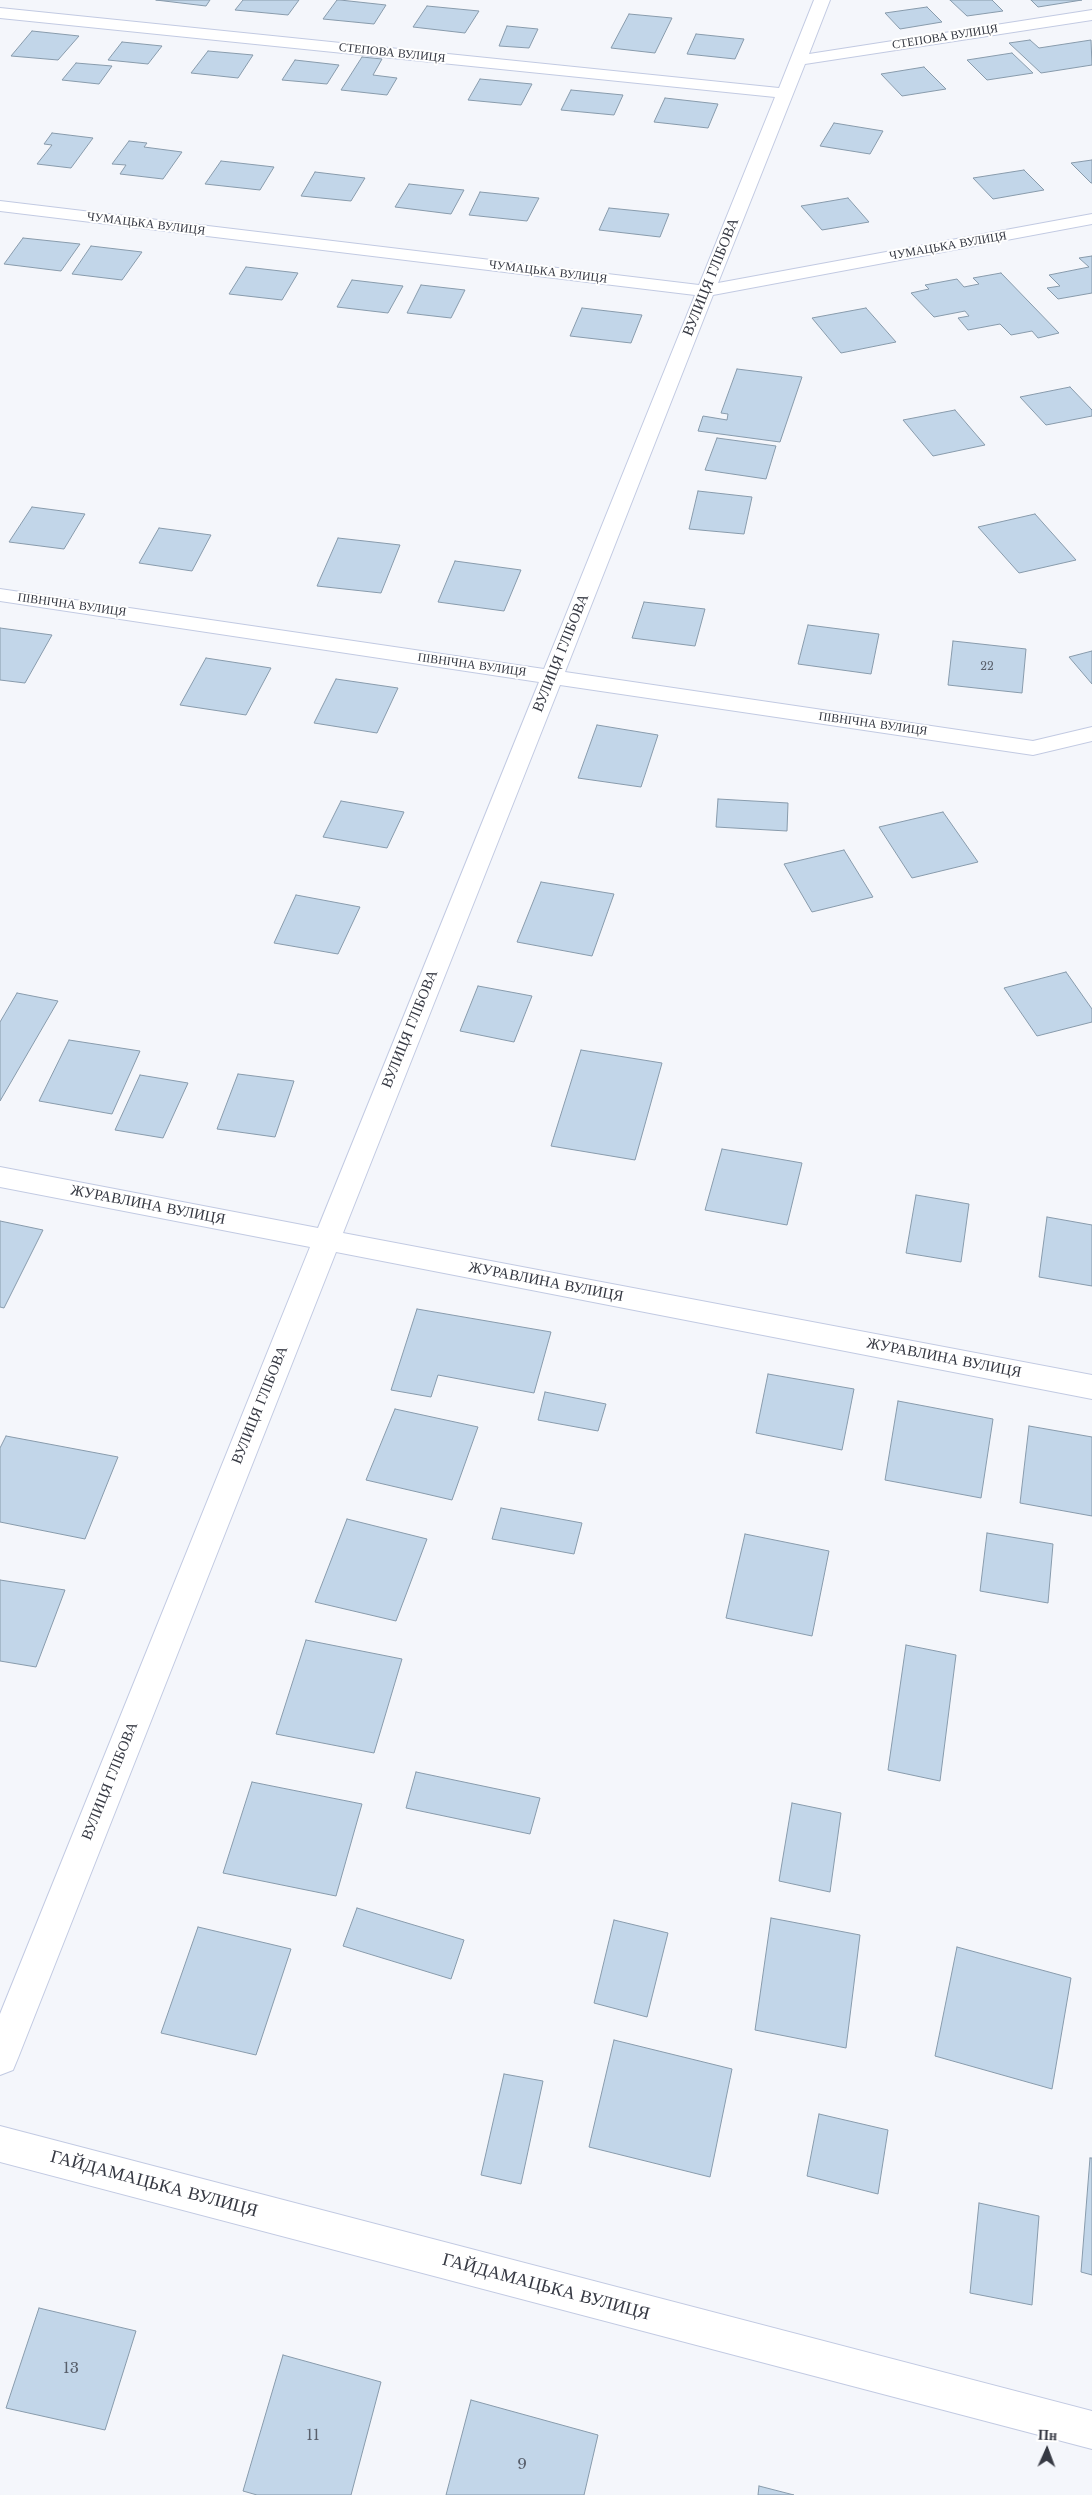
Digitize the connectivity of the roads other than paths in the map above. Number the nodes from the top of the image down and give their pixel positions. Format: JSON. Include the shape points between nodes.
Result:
{"nodes":[{"id":1,"x":822,"y":0,"type":"edge"},
{"id":2,"x":0,"y":13,"type":"edge"},
{"id":3,"x":1092,"y":15,"type":"edge"},
{"id":4,"x":798,"y":60,"type":"junction"},
{"id":5,"x":784,"y":93,"type":"junction"},
{"id":6,"x":0,"y":206,"type":"edge"},
{"id":7,"x":1092,"y":219,"type":"edge"},
{"id":8,"x":705,"y":290,"type":"junction"},
{"id":9,"x":0,"y":595,"type":"edge"},
{"id":10,"x":551,"y":676,"type":"junction"},
{"id":11,"x":1092,"y":734,"type":"edge"},
{"id":12,"x":0,"y":1177,"type":"edge"},
{"id":13,"x":326,"y":1239,"type":"junction"},
{"id":14,"x":1092,"y":1387,"type":"edge"},
{"id":15,"x":0,"y":2058,"type":"edge"},
{"id":16,"x":0,"y":2144,"type":"edge"},
{"id":17,"x":1092,"y":2430,"type":"edge"}],
"edges":[{"from":1,"to":4,"type":"street","name":"ВУЛИЦЯ ГЛІБОВА"},
{"from":2,"to":5,"type":"street","name":"СТЕПОВА ВУЛИЦЯ"},
{"from":3,"to":4,"type":"street","name":"СТЕПОВА ВУЛИЦЯ"},
{"from":4,"to":5,"type":"street","name":"ВУЛИЦЯ ГЛІБОВА"},
{"from":5,"to":8,"type":"street","name":"ВУЛИЦЯ ГЛІБОВА"},
{"from":6,"to":8,"type":"street","name":"ЧУМАЦЬКА ВУЛИЦЯ"},
{"from":7,"to":8,"type":"street","name":"ЧУМАЦЬКА ВУЛИЦЯ"},
{"from":8,"to":10,"type":"street","name":"ВУЛИЦЯ ГЛІБОВА"},
{"from":9,"to":10,"type":"street","name":"ПІВНІЧНА ВУЛИЦЯ"},
{"from":10,"to":11,"type":"street","name":"ПІВНІЧНА ВУЛИЦЯ","via":[[1033,748]]},
{"from":10,"to":13,"type":"street","name":"ВУЛИЦЯ ГЛІБОВА"},
{"from":12,"to":13,"type":"street","name":"ЖУРАВЛИНА ВУЛИЦЯ"},
{"from":13,"to":14,"type":"street","name":"ЖУРАВЛИНА ВУЛИЦЯ"},
{"from":13,"to":15,"type":"street","name":"ВУЛИЦЯ ГЛІБОВА"},
{"from":16,"to":17,"type":"street","name":"ГАЙДАМАЦЬКА ВУЛИЦЯ"}]}
